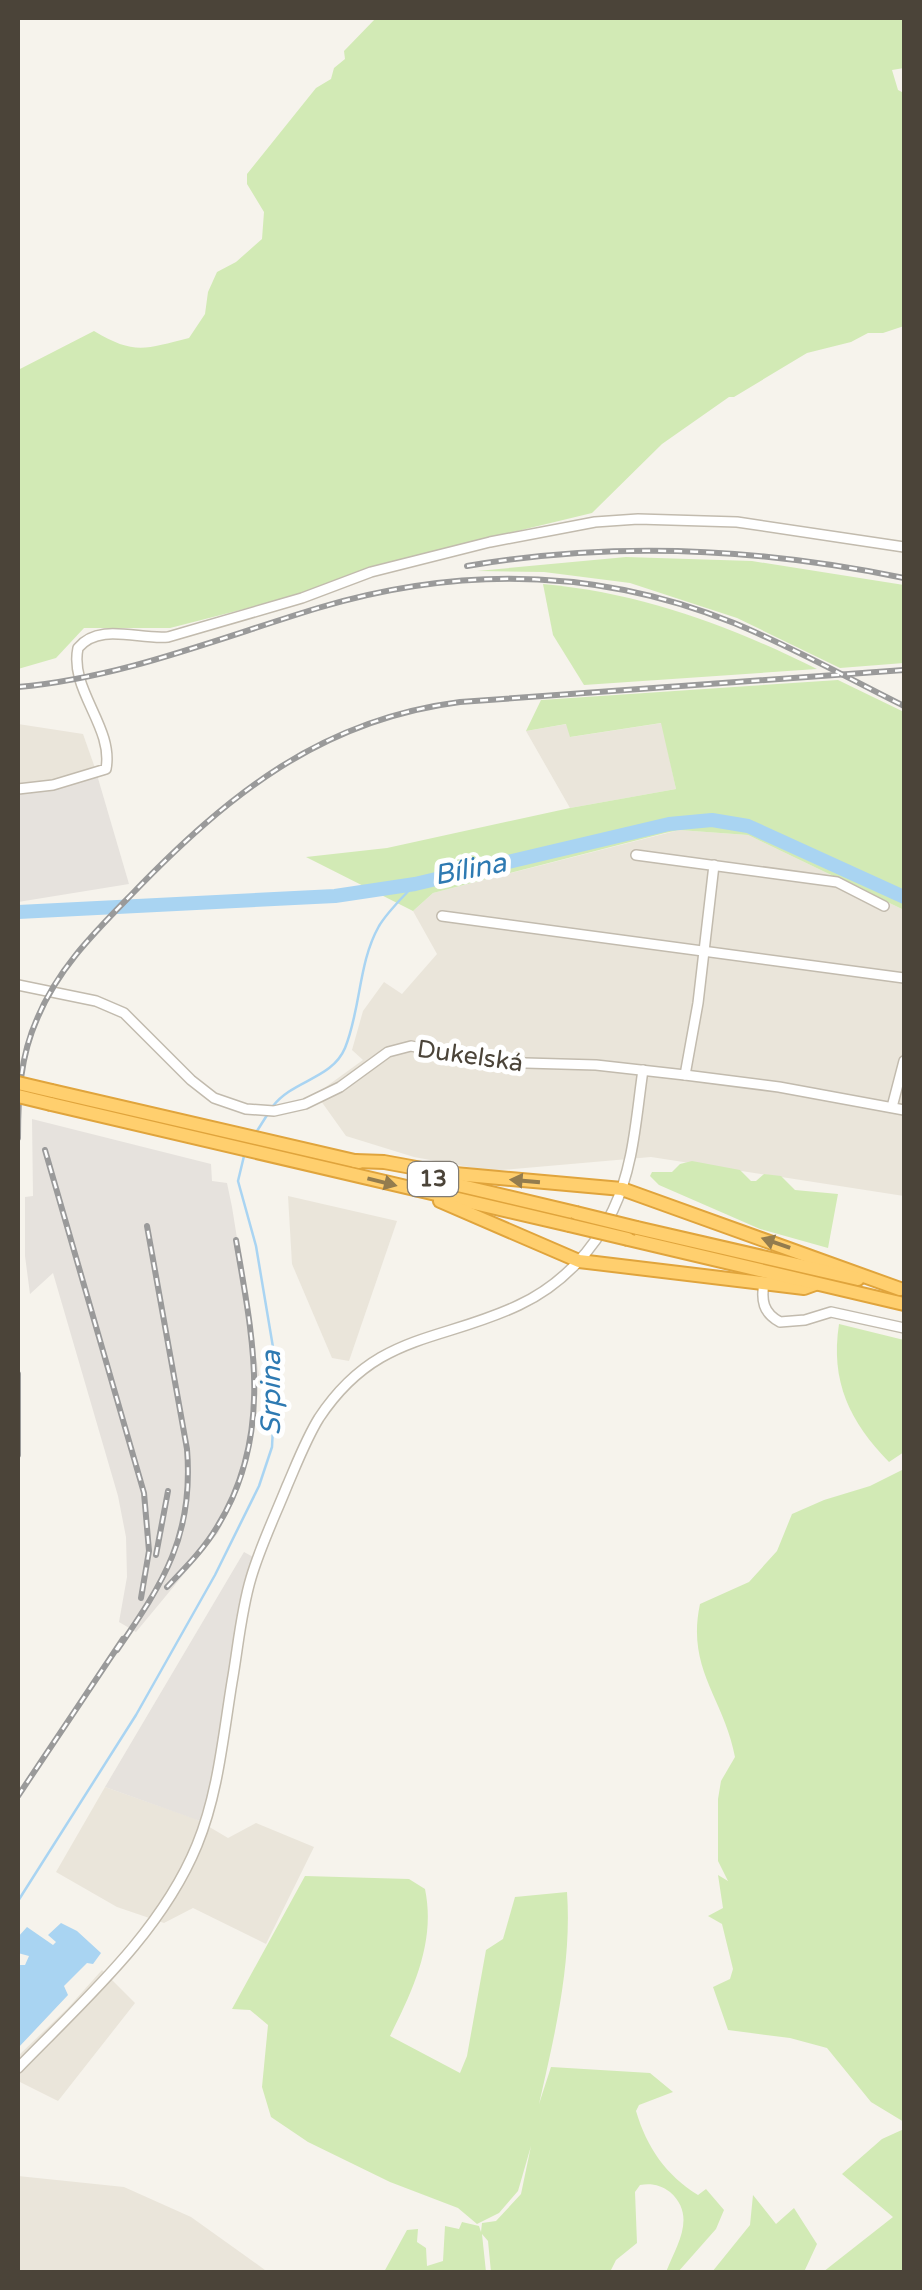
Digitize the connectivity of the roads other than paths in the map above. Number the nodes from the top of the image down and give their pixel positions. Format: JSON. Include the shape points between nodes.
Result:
{"nodes":[{"id":1,"x":904,"y":547,"type":"edge"},
{"id":2,"x":18,"y":789,"type":"edge"},
{"id":3,"x":636,"y":855,"type":"dead end"},
{"id":4,"x":714,"y":866,"type":"junction"},
{"id":5,"x":884,"y":906,"type":"dead end"},
{"id":6,"x":442,"y":916,"type":"dead end"},
{"id":7,"x":705,"y":950,"type":"junction"},
{"id":8,"x":904,"y":978,"type":"edge"},
{"id":9,"x":18,"y":985,"type":"edge"},
{"id":10,"x":904,"y":1061,"type":"edge"},
{"id":11,"x":643,"y":1070,"type":"junction"},
{"id":12,"x":685,"y":1075,"type":"junction"},
{"id":13,"x":18,"y":1083,"type":"edge"},
{"id":14,"x":18,"y":1096,"type":"edge"},
{"id":15,"x":52,"y":1097,"type":"junction"},
{"id":16,"x":892,"y":1106,"type":"junction"},
{"id":17,"x":904,"y":1110,"type":"edge"},
{"id":18,"x":290,"y":1152,"type":"junction"},
{"id":19,"x":355,"y":1161,"type":"junction"},
{"id":20,"x":622,"y":1188,"type":"junction"},
{"id":21,"x":425,"y":1193,"type":"junction"},
{"id":22,"x":572,"y":1219,"type":"junction"},
{"id":23,"x":633,"y":1233,"type":"junction"},
{"id":24,"x":579,"y":1261,"type":"junction"},
{"id":25,"x":764,"y":1282,"type":"junction"},
{"id":26,"x":815,"y":1284,"type":"junction"},
{"id":27,"x":902,"y":1289,"type":"edge"},
{"id":28,"x":904,"y":1304,"type":"edge"},
{"id":29,"x":904,"y":1328,"type":"edge"},
{"id":30,"x":18,"y":2068,"type":"edge"}],
"edges":[{"from":1,"to":2,"type":"street","via":[[737,522],[595,522],[371,572],[168,637],[94,636],[78,648],[76,666],[106,749],[106,769]]},
{"from":3,"to":4,"type":"street"},
{"from":4,"to":5,"type":"street","via":[[837,882]]},
{"from":4,"to":7,"type":"street"},
{"from":6,"to":7,"type":"street"},
{"from":7,"to":8,"type":"street"},
{"from":7,"to":12,"type":"street"},
{"from":9,"to":11,"type":"street","name":"Dukelská","via":[[124,1013],[190,1080],[246,1109],[284,1110],[331,1092],[404,1047],[487,1062]]},
{"from":10,"to":16,"type":"street"},
{"from":11,"to":12,"type":"street","name":"Dukelská"},
{"from":11,"to":20,"type":"street"},
{"from":12,"to":16,"type":"street","name":"Dukelská"},
{"from":13,"to":15,"type":"highway","number":"13","bridge":true},
{"from":14,"to":15,"type":"highway","number":"13","bridge":true},
{"from":15,"to":18,"type":"highway","number":"13"},
{"from":16,"to":17,"type":"street","name":"Dukelská"},
{"from":18,"to":19,"type":"highway","number":"13"},
{"from":18,"to":21,"type":"highway","number":"13","one_way":true},
{"from":20,"to":19,"type":"highway","one_way":true},
{"from":19,"to":22,"type":"highway","number":"13"},
{"from":20,"to":24,"type":"street"},
{"from":27,"to":20,"type":"highway","one_way":true},
{"from":21,"to":22,"type":"highway","number":"13"},
{"from":21,"to":24,"type":"highway"},
{"from":22,"to":23,"type":"highway","number":"13","bridge":true},
{"from":23,"to":26,"type":"highway","number":"13"},
{"from":23,"to":27,"type":"highway","number":"13"},
{"from":24,"to":25,"type":"highway"},
{"from":24,"to":30,"type":"street","via":[[524,1303],[382,1356],[323,1412],[250,1580],[210,1809],[184,1876],[124,1957]]},
{"from":25,"to":26,"type":"highway"},
{"from":25,"to":29,"type":"street","via":[[766,1312],[780,1322],[831,1312]]},
{"from":26,"to":28,"type":"highway","number":"13"}]}
